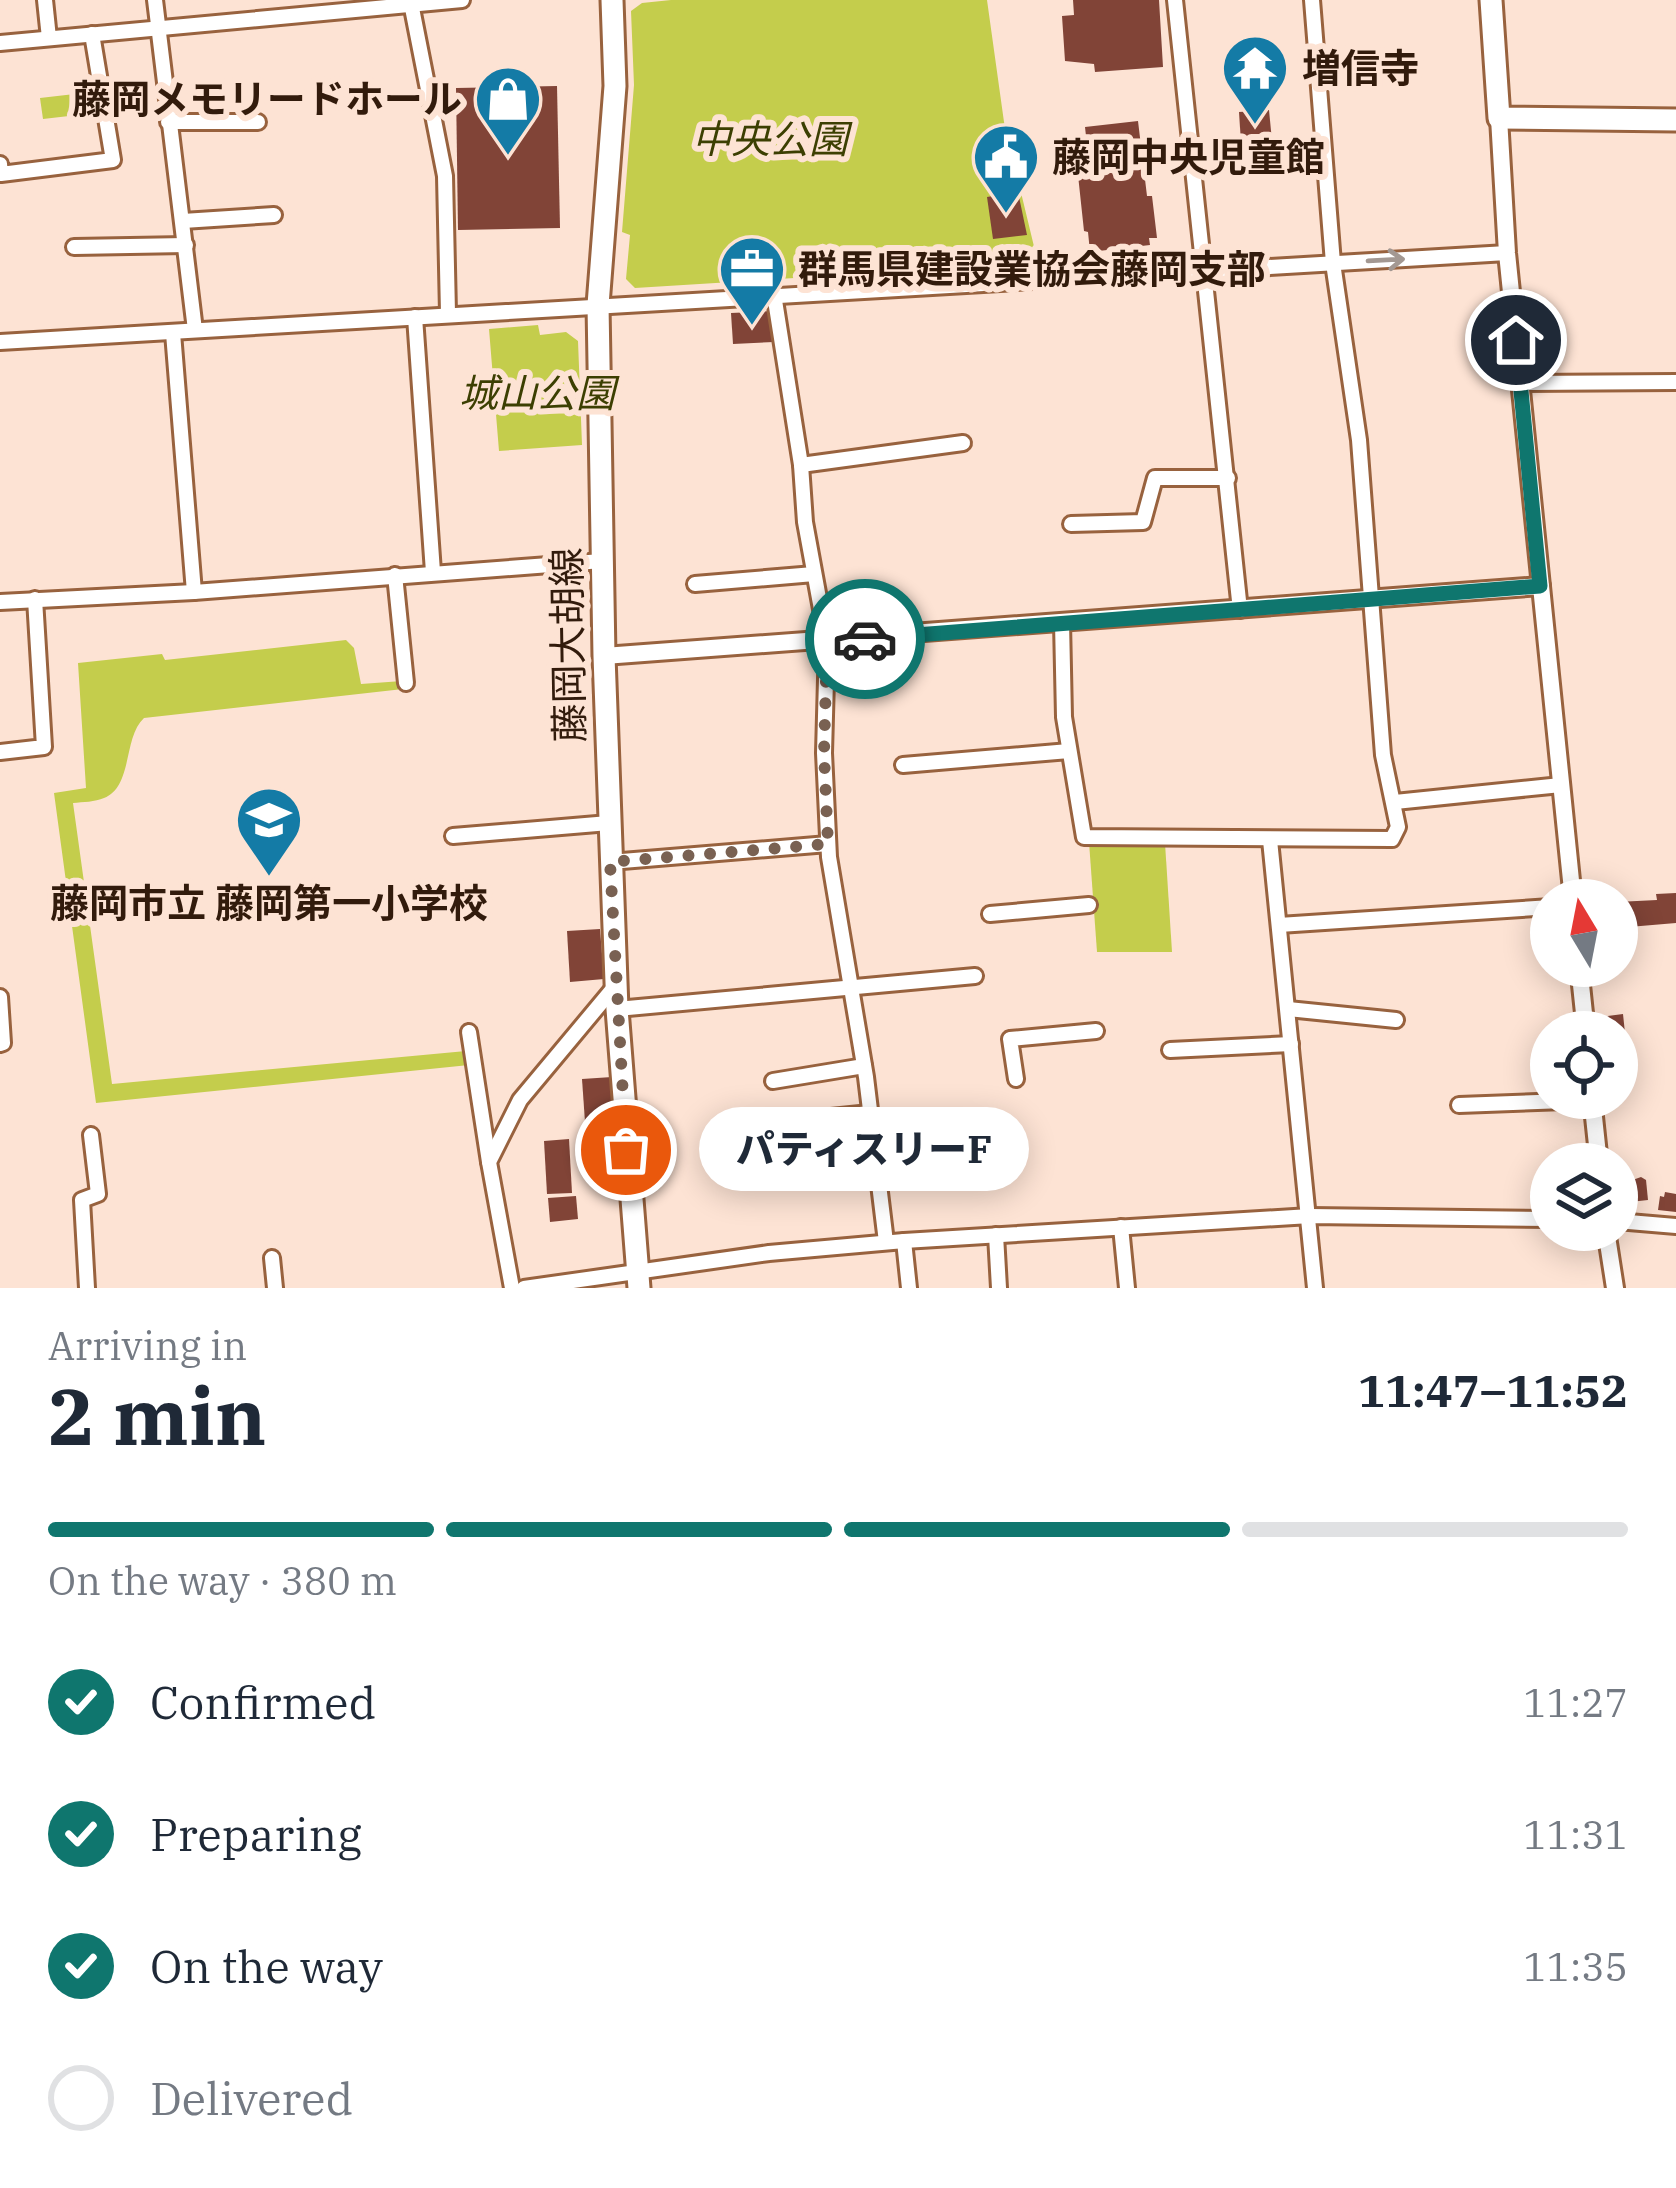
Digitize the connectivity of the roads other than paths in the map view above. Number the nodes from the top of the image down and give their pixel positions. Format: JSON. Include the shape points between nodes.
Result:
{"nodes":[{"id":1,"x":45,"y":0,"type":"edge"},
{"id":2,"x":155,"y":0,"type":"edge"},
{"id":3,"x":462,"y":0,"type":"edge"},
{"id":4,"x":612,"y":0,"type":"edge"},
{"id":5,"x":1175,"y":0,"type":"edge"},
{"id":6,"x":1312,"y":0,"type":"edge"},
{"id":7,"x":1491,"y":0,"type":"edge"},
{"id":8,"x":411,"y":3,"type":"edge"},
{"id":9,"x":301,"y":6,"type":"edge"},
{"id":10,"x":159,"y":26,"type":"junction"},
{"id":11,"x":92,"y":34,"type":"junction"},
{"id":12,"x":49,"y":38,"type":"junction"},
{"id":13,"x":0,"y":43,"type":"edge"},
{"id":14,"x":1499,"y":118,"type":"junction"},
{"id":15,"x":1676,"y":120,"type":"edge"},
{"id":16,"x":168,"y":122,"type":"junction"},
{"id":17,"x":258,"y":122,"type":"dead end"},
{"id":18,"x":0,"y":164,"type":"edge"},
{"id":19,"x":274,"y":215,"type":"dead end"},
{"id":20,"x":183,"y":221,"type":"junction"},
{"id":21,"x":186,"y":245,"type":"junction"},
{"id":22,"x":74,"y":247,"type":"dead end"},
{"id":23,"x":1507,"y":254,"type":"junction"},
{"id":24,"x":1333,"y":263,"type":"junction"},
{"id":25,"x":1206,"y":268,"type":"junction"},
{"id":26,"x":774,"y":294,"type":"junction"},
{"id":27,"x":598,"y":304,"type":"junction"},
{"id":28,"x":448,"y":314,"type":"junction"},
{"id":29,"x":415,"y":317,"type":"junction"},
{"id":30,"x":195,"y":330,"type":"junction"},
{"id":31,"x":173,"y":334,"type":"junction"},
{"id":32,"x":0,"y":342,"type":"edge"},
{"id":33,"x":1676,"y":382,"type":"edge"},
{"id":34,"x":1520,"y":383,"type":"junction"},
{"id":35,"x":963,"y":443,"type":"dead end"},
{"id":36,"x":801,"y":465,"type":"junction"},
{"id":37,"x":1228,"y":478,"type":"junction"},
{"id":38,"x":1071,"y":524,"type":"dead end"},
{"id":39,"x":602,"y":560,"type":"junction"},
{"id":40,"x":433,"y":572,"type":"junction"},
{"id":41,"x":814,"y":574,"type":"junction"},
{"id":42,"x":395,"y":575,"type":"junction"},
{"id":43,"x":695,"y":584,"type":"dead end"},
{"id":44,"x":1540,"y":586,"type":"junction"},
{"id":45,"x":194,"y":592,"type":"junction"},
{"id":46,"x":35,"y":599,"type":"junction"},
{"id":47,"x":1368,"y":600,"type":"junction"},
{"id":48,"x":0,"y":602,"type":"edge"},
{"id":49,"x":1240,"y":610,"type":"junction"},
{"id":50,"x":1062,"y":622,"type":"junction"},
{"id":51,"x":827,"y":642,"type":"junction"},
{"id":52,"x":604,"y":656,"type":"junction"},
{"id":53,"x":406,"y":683,"type":"dead end"},
{"id":54,"x":1069,"y":751,"type":"junction"},
{"id":55,"x":0,"y":752,"type":"edge"},
{"id":56,"x":903,"y":766,"type":"dead end"},
{"id":57,"x":1561,"y":785,"type":"junction"},
{"id":58,"x":1395,"y":802,"type":"junction"},
{"id":59,"x":608,"y":823,"type":"junction"},
{"id":60,"x":453,"y":836,"type":"dead end"},
{"id":61,"x":1270,"y":840,"type":"junction"},
{"id":62,"x":828,"y":844,"type":"junction"},
{"id":63,"x":610,"y":862,"type":"junction"},
{"id":64,"x":1571,"y":879,"type":"edge"},
{"id":65,"x":1089,"y":905,"type":"dead end"},
{"id":66,"x":1530,"y":908,"type":"edge"},
{"id":67,"x":990,"y":914,"type":"dead end"},
{"id":68,"x":1279,"y":925,"type":"junction"},
{"id":69,"x":975,"y":976,"type":"dead end"},
{"id":70,"x":616,"y":985,"type":"junction"},
{"id":71,"x":850,"y":989,"type":"junction"},
{"id":72,"x":0,"y":998,"type":"edge"},
{"id":73,"x":1288,"y":1009,"type":"junction"},
{"id":74,"x":617,"y":1010,"type":"junction"},
{"id":75,"x":1396,"y":1020,"type":"dead end"},
{"id":76,"x":1096,"y":1031,"type":"dead end"},
{"id":77,"x":469,"y":1032,"type":"dead end"},
{"id":78,"x":0,"y":1043,"type":"edge"},
{"id":79,"x":1291,"y":1044,"type":"junction"},
{"id":80,"x":1170,"y":1050,"type":"dead end"},
{"id":81,"x":864,"y":1066,"type":"junction"},
{"id":82,"x":1016,"y":1079,"type":"dead end"},
{"id":83,"x":773,"y":1081,"type":"dead end"},
{"id":84,"x":1530,"y":1102,"type":"edge"},
{"id":85,"x":1459,"y":1105,"type":"dead end"},
{"id":86,"x":870,"y":1112,"type":"junction"},
{"id":87,"x":782,"y":1122,"type":"dead end"},
{"id":88,"x":91,"y":1135,"type":"dead end"},
{"id":89,"x":490,"y":1162,"type":"junction"},
{"id":90,"x":1310,"y":1216,"type":"junction"},
{"id":91,"x":1530,"y":1219,"type":"edge"},
{"id":92,"x":1638,"y":1223,"type":"edge"},
{"id":93,"x":1676,"y":1226,"type":"edge"},
{"id":94,"x":1121,"y":1227,"type":"junction"},
{"id":95,"x":996,"y":1235,"type":"junction"},
{"id":96,"x":904,"y":1241,"type":"junction"},
{"id":97,"x":886,"y":1242,"type":"junction"},
{"id":98,"x":1609,"y":1251,"type":"edge"},
{"id":99,"x":272,"y":1258,"type":"dead end"},
{"id":100,"x":637,"y":1279,"type":"edge"},
{"id":101,"x":87,"y":1288,"type":"edge"},
{"id":102,"x":275,"y":1288,"type":"edge"},
{"id":103,"x":512,"y":1288,"type":"edge"},
{"id":104,"x":524,"y":1288,"type":"edge"},
{"id":105,"x":909,"y":1288,"type":"edge"},
{"id":106,"x":999,"y":1288,"type":"edge"},
{"id":107,"x":1127,"y":1288,"type":"edge"},
{"id":108,"x":1316,"y":1288,"type":"edge"},
{"id":109,"x":1615,"y":1288,"type":"edge"}],
"edges":[{"from":1,"to":12,"type":"street"},
{"from":2,"to":10,"type":"street"},
{"from":3,"to":8,"type":"street"},
{"from":4,"to":27,"type":"main road","name":"藤岡大胡線","via":[[615,86]]},
{"from":5,"to":25,"type":"street"},
{"from":6,"to":24,"type":"street"},
{"from":7,"to":14,"type":"main road"},
{"from":8,"to":9,"type":"street"},
{"from":8,"to":28,"type":"street","via":[[445,176]]},
{"from":9,"to":10,"type":"street"},
{"from":10,"to":11,"type":"street"},
{"from":10,"to":16,"type":"street"},
{"from":11,"to":12,"type":"street"},
{"from":11,"to":18,"type":"street","via":[[113,160],[1,173]]},
{"from":12,"to":13,"type":"street"},
{"from":14,"to":15,"type":"main road"},
{"from":14,"to":23,"type":"street"},
{"from":16,"to":17,"type":"street"},
{"from":16,"to":20,"type":"street"},
{"from":19,"to":20,"type":"street"},
{"from":20,"to":21,"type":"street"},
{"from":21,"to":22,"type":"street"},
{"from":21,"to":30,"type":"street"},
{"from":24,"to":23,"type":"street","one_way":true},
{"from":23,"to":34,"type":"street"},
{"from":24,"to":25,"type":"street"},
{"from":24,"to":47,"type":"street","via":[[1359,440]]},
{"from":25,"to":26,"type":"street"},
{"from":25,"to":37,"type":"street"},
{"from":26,"to":27,"type":"street"},
{"from":26,"to":36,"type":"street"},
{"from":27,"to":28,"type":"street"},
{"from":27,"to":39,"type":"main road","name":"藤岡大胡線"},
{"from":28,"to":29,"type":"street"},
{"from":29,"to":30,"type":"street"},
{"from":29,"to":40,"type":"street"},
{"from":30,"to":31,"type":"street"},
{"from":31,"to":32,"type":"street"},
{"from":31,"to":45,"type":"street"},
{"from":33,"to":34,"type":"street"},
{"from":34,"to":44,"type":"street"},
{"from":35,"to":36,"type":"street"},
{"from":36,"to":41,"type":"street"},
{"from":37,"to":38,"type":"street","via":[[1155,478],[1144,522]]},
{"from":37,"to":49,"type":"street"},
{"from":39,"to":40,"type":"street"},
{"from":39,"to":52,"type":"main road","name":"藤岡大胡線"},
{"from":40,"to":42,"type":"street"},
{"from":41,"to":43,"type":"street"},
{"from":41,"to":51,"type":"street"},
{"from":42,"to":45,"type":"street"},
{"from":42,"to":53,"type":"street"},
{"from":44,"to":47,"type":"street"},
{"from":44,"to":57,"type":"street"},
{"from":45,"to":46,"type":"street"},
{"from":46,"to":48,"type":"street"},
{"from":46,"to":55,"type":"street","via":[[44,747]]},
{"from":47,"to":49,"type":"street"},
{"from":47,"to":58,"type":"street"},
{"from":49,"to":50,"type":"street"},
{"from":50,"to":51,"type":"street"},
{"from":50,"to":54,"type":"street"},
{"from":51,"to":52,"type":"street"},
{"from":51,"to":62,"type":"street"},
{"from":52,"to":59,"type":"main road","name":"藤岡大胡線"},
{"from":54,"to":56,"type":"street"},
{"from":54,"to":61,"type":"street","via":[[1084,837]]},
{"from":57,"to":58,"type":"street"},
{"from":57,"to":64,"type":"street"},
{"from":58,"to":61,"type":"street","via":[[1392,839]]},
{"from":59,"to":60,"type":"street"},
{"from":59,"to":63,"type":"main road","name":"藤岡大胡線"},
{"from":61,"to":68,"type":"street"},
{"from":62,"to":63,"type":"street"},
{"from":62,"to":71,"type":"street"},
{"from":63,"to":70,"type":"main road","name":"藤岡大胡線"},
{"from":65,"to":67,"type":"street"},
{"from":66,"to":68,"type":"street"},
{"from":68,"to":73,"type":"street"},
{"from":69,"to":71,"type":"street"},
{"from":70,"to":74,"type":"main road","name":"藤岡大胡線"},
{"from":70,"to":89,"type":"street","via":[[520,1100]]},
{"from":71,"to":74,"type":"street"},
{"from":71,"to":81,"type":"street"},
{"from":72,"to":78,"type":"street"},
{"from":73,"to":75,"type":"street"},
{"from":73,"to":79,"type":"street"},
{"from":74,"to":100,"type":"main road","name":"藤岡大胡線"},
{"from":76,"to":82,"type":"street","via":[[1010,1040]]},
{"from":77,"to":89,"type":"street"},
{"from":79,"to":80,"type":"street"},
{"from":79,"to":90,"type":"street"},
{"from":81,"to":83,"type":"street"},
{"from":81,"to":86,"type":"street"},
{"from":84,"to":85,"type":"street"},
{"from":86,"to":87,"type":"street"},
{"from":86,"to":97,"type":"street"},
{"from":88,"to":101,"type":"street","via":[[98,1194],[82,1200]]},
{"from":89,"to":103,"type":"street"},
{"from":90,"to":91,"type":"street"},
{"from":90,"to":94,"type":"street"},
{"from":90,"to":108,"type":"street"},
{"from":92,"to":93,"type":"street"},
{"from":94,"to":95,"type":"street"},
{"from":94,"to":107,"type":"street"},
{"from":95,"to":96,"type":"street"},
{"from":95,"to":106,"type":"street"},
{"from":96,"to":97,"type":"street"},
{"from":96,"to":105,"type":"street"},
{"from":97,"to":100,"type":"street"},
{"from":98,"to":109,"type":"street"},
{"from":99,"to":102,"type":"street"},
{"from":100,"to":104,"type":"street"}]}
